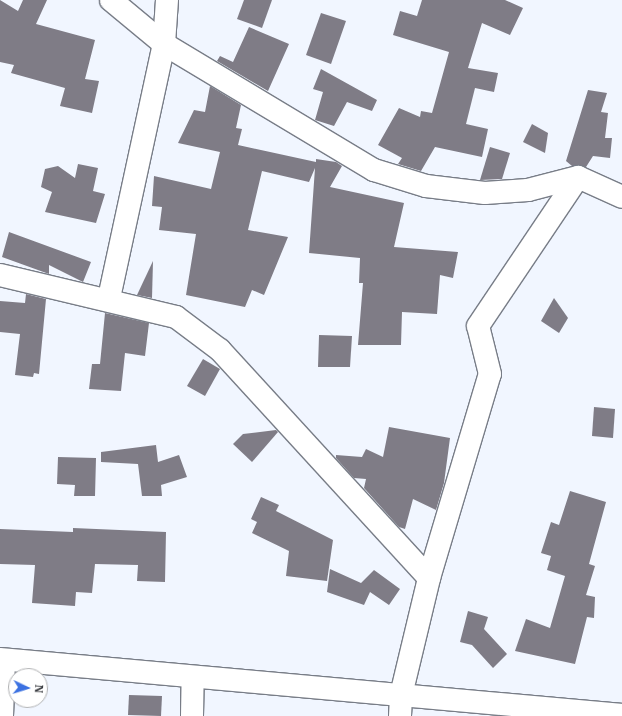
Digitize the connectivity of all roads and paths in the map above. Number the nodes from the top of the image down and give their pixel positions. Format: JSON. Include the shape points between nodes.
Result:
{"nodes":[{"id":1,"x":111,"y":0,"type":"edge"},
{"id":2,"x":166,"y":0,"type":"edge"},
{"id":3,"x":164,"y":44,"type":"junction"},
{"id":4,"x":578,"y":177,"type":"junction"},
{"id":5,"x":622,"y":197,"type":"edge"},
{"id":6,"x":0,"y":275,"type":"edge"},
{"id":7,"x":109,"y":298,"type":"junction"},
{"id":8,"x":429,"y":578,"type":"junction"},
{"id":9,"x":2,"y":660,"type":"edge"},
{"id":10,"x":193,"y":676,"type":"junction"},
{"id":11,"x":400,"y":706,"type":"edge"},
{"id":12,"x":622,"y":715,"type":"edge"},
{"id":13,"x":2,"y":716,"type":"edge"},
{"id":14,"x":192,"y":716,"type":"edge"}],
"edges":[{"from":1,"to":3,"type":"street"},
{"from":2,"to":3,"type":"street"},
{"from":3,"to":4,"type":"street","via":[[374,170],[426,186],[485,193],[528,190]]},
{"from":3,"to":7,"type":"street"},
{"from":4,"to":5,"type":"street"},
{"from":4,"to":8,"type":"street","via":[[478,326],[490,374]]},
{"from":6,"to":7,"type":"street"},
{"from":7,"to":8,"type":"street","via":[[176,317],[220,350]]},
{"from":8,"to":11,"type":"street"},
{"from":9,"to":10,"type":"street"},
{"from":9,"to":13,"type":"street"},
{"from":10,"to":11,"type":"street"},
{"from":10,"to":14,"type":"street"},
{"from":11,"to":12,"type":"street"}]}
